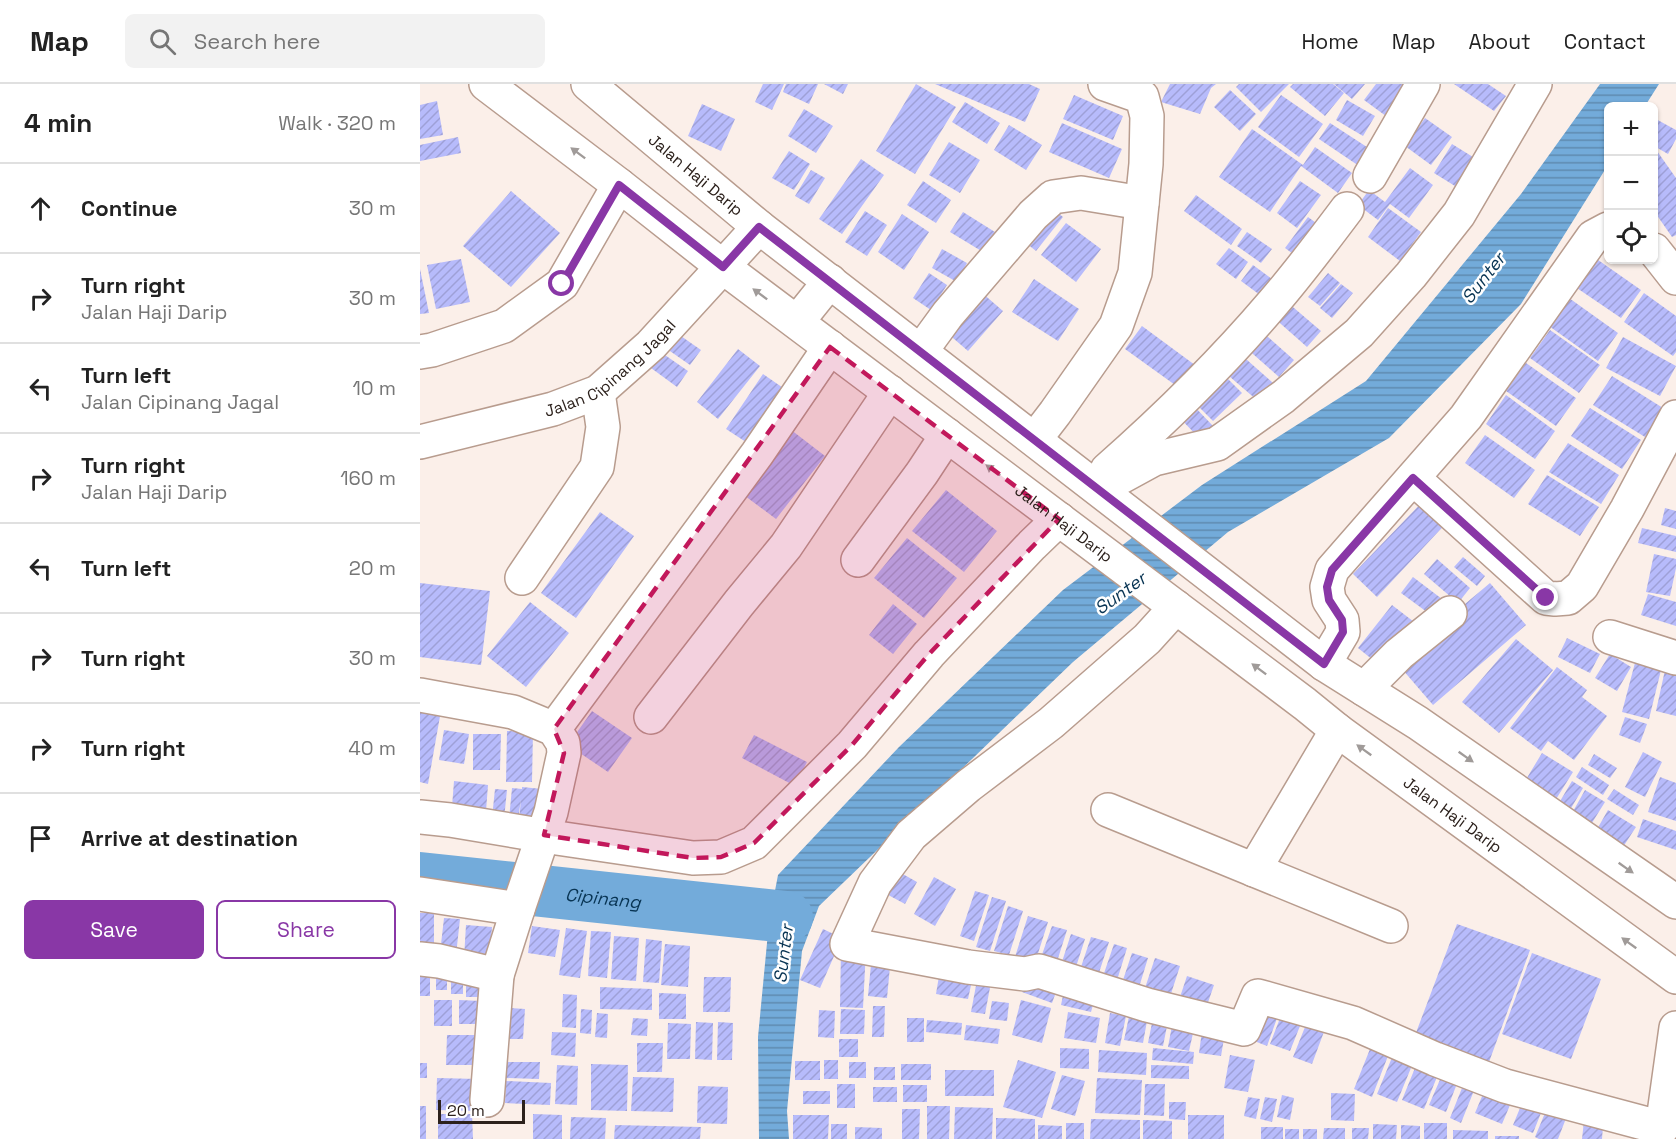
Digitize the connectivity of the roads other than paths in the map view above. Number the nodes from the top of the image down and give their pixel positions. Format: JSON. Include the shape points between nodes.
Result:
{"nodes":[{"id":1,"x":486,"y":84,"type":"edge"},
{"id":2,"x":588,"y":84,"type":"edge"},
{"id":3,"x":1105,"y":84,"type":"edge"},
{"id":4,"x":1424,"y":84,"type":"edge"},
{"id":5,"x":1535,"y":84,"type":"edge"},
{"id":6,"x":1370,"y":176,"type":"dead end"},
{"id":7,"x":619,"y":185,"type":"junction"},
{"id":8,"x":1142,"y":203,"type":"junction"},
{"id":9,"x":1347,"y":209,"type":"dead end"},
{"id":10,"x":759,"y":227,"type":"junction"},
{"id":11,"x":1604,"y":231,"type":"edge"},
{"id":12,"x":1658,"y":256,"type":"edge"},
{"id":13,"x":723,"y":267,"type":"junction"},
{"id":14,"x":1676,"y":278,"type":"edge"},
{"id":15,"x":830,"y":281,"type":"junction"},
{"id":16,"x":797,"y":322,"type":"junction"},
{"id":17,"x":830,"y":347,"type":"junction"},
{"id":18,"x":921,"y":351,"type":"junction"},
{"id":19,"x":420,"y":352,"type":"edge"},
{"id":20,"x":598,"y":392,"type":"junction"},
{"id":21,"x":890,"y":392,"type":"junction"},
{"id":22,"x":1676,"y":417,"type":"edge"},
{"id":23,"x":947,"y":435,"type":"junction"},
{"id":24,"x":1035,"y":439,"type":"junction"},
{"id":25,"x":420,"y":442,"type":"edge"},
{"id":26,"x":1413,"y":478,"type":"junction"},
{"id":27,"x":1095,"y":486,"type":"junction"},
{"id":28,"x":1059,"y":519,"type":"junction"},
{"id":29,"x":858,"y":560,"type":"dead end"},
{"id":30,"x":522,"y":578,"type":"dead end"},
{"id":31,"x":1170,"y":602,"type":"junction"},
{"id":32,"x":1450,"y":614,"type":"dead end"},
{"id":33,"x":1610,"y":637,"type":"dead end"},
{"id":34,"x":1676,"y":658,"type":"edge"},
{"id":35,"x":1324,"y":664,"type":"junction"},
{"id":36,"x":1364,"y":689,"type":"junction"},
{"id":37,"x":420,"y":695,"type":"edge"},
{"id":38,"x":651,"y":717,"type":"dead end"},
{"id":39,"x":554,"y":729,"type":"junction"},
{"id":40,"x":1337,"y":730,"type":"junction"},
{"id":41,"x":1108,"y":810,"type":"dead end"},
{"id":42,"x":420,"y":817,"type":"edge"},
{"id":43,"x":540,"y":845,"type":"junction"},
{"id":44,"x":1254,"y":870,"type":"junction"},
{"id":45,"x":420,"y":894,"type":"edge"},
{"id":46,"x":520,"y":902,"type":"junction"},
{"id":47,"x":1676,"y":902,"type":"edge"},
{"id":48,"x":1391,"y":926,"type":"dead end"},
{"id":49,"x":420,"y":959,"type":"edge"},
{"id":50,"x":497,"y":975,"type":"junction"},
{"id":51,"x":1676,"y":977,"type":"edge"},
{"id":52,"x":1676,"y":1028,"type":"edge"},
{"id":53,"x":487,"y":1100,"type":"dead end"}],
"edges":[{"from":7,"to":1,"type":"street","name":"Jalan Haji Darip","one_way":true},
{"from":2,"to":10,"type":"street","name":"Jalan Haji Darip"},
{"from":3,"to":8,"type":"street","via":[[1142,98],[1147,116]]},
{"from":4,"to":6,"type":"street"},
{"from":5,"to":27,"type":"street","via":[[1459,214],[1359,333],[1283,397],[1217,444],[1154,459]]},
{"from":7,"to":13,"type":"street","name":"Jalan Haji Darip"},
{"from":7,"to":19,"type":"street","via":[[562,284],[504,326]]},
{"from":8,"to":18,"type":"street","via":[[1081,193],[1053,197],[948,314]]},
{"from":8,"to":24,"type":"street","via":[[1135,273],[1116,326]]},
{"from":9,"to":27,"type":"street","via":[[1233,348]]},
{"from":10,"to":13,"type":"street","name":"Jalan Cipinang Jagal"},
{"from":10,"to":15,"type":"street","name":"Jalan Haji Darip"},
{"from":11,"to":26,"type":"street","via":[[1593,237],[1466,417]]},
{"from":12,"to":14,"type":"street"},
{"from":16,"to":13,"type":"street","name":"Jalan Haji Darip","one_way":true},
{"from":13,"to":20,"type":"street","name":"Jalan Cipinang Jagal","via":[[651,345]]},
{"from":15,"to":16,"type":"street"},
{"from":15,"to":18,"type":"street","name":"Jalan Haji Darip"},
{"from":16,"to":17,"type":"street","name":"Jalan Haji Darip"},
{"from":17,"to":21,"type":"street","name":"Jalan Haji Darip"},
{"from":17,"to":39,"type":"street","via":[[757,454]]},
{"from":18,"to":24,"type":"street","name":"Jalan Haji Darip"},
{"from":20,"to":25,"type":"street","name":"Jalan Cipinang Jagal","via":[[553,409]]},
{"from":20,"to":30,"type":"street","via":[[603,427],[597,467]]},
{"from":21,"to":23,"type":"street","name":"Jalan Haji Darip"},
{"from":21,"to":38,"type":"street","via":[[786,546]]},
{"from":22,"to":26,"type":"street","via":[[1582,586],[1568,598],[1546,598]]},
{"from":28,"to":23,"type":"street","name":"Jalan Haji Darip","one_way":true},
{"from":23,"to":29,"type":"street"},
{"from":24,"to":27,"type":"street","name":"Jalan Haji Darip"},
{"from":26,"to":35,"type":"street","via":[[1332,570],[1327,587],[1329,600],[1342,620],[1343,632]]},
{"from":27,"to":35,"type":"street","name":"Jalan Haji Darip"},
{"from":28,"to":31,"type":"street","name":"Jalan Haji Darip"},
{"from":28,"to":43,"type":"street","via":[[929,654],[852,745],[754,843],[721,857],[693,858]]},
{"from":40,"to":31,"type":"street","name":"Jalan Haji Darip","one_way":true},
{"from":31,"to":52,"type":"street","via":[[1146,639],[1052,723],[911,835],[875,883],[847,944],[968,967],[1025,974],[1039,971],[1146,1005],[1244,1029],[1258,996],[1353,1023],[1505,1086],[1662,1128]]},
{"from":32,"to":36,"type":"street","via":[[1399,654]]},
{"from":33,"to":34,"type":"street"},
{"from":35,"to":36,"type":"street","name":"Jalan Haji Darip"},
{"from":36,"to":47,"type":"street","name":"Jalan Haji Darip","one_way":true},
{"from":37,"to":39,"type":"street","via":[[513,712]]},
{"from":39,"to":43,"type":"street","via":[[564,743],[564,753]]},
{"from":40,"to":44,"type":"street"},
{"from":51,"to":40,"type":"street","name":"Jalan Haji Darip","one_way":true},
{"from":41,"to":44,"type":"street"},
{"from":42,"to":43,"type":"street","via":[[450,820]]},
{"from":43,"to":46,"type":"street"},
{"from":44,"to":48,"type":"street"},
{"from":45,"to":46,"type":"street"},
{"from":46,"to":50,"type":"street"},
{"from":49,"to":50,"type":"street"},
{"from":50,"to":53,"type":"street"}]}
